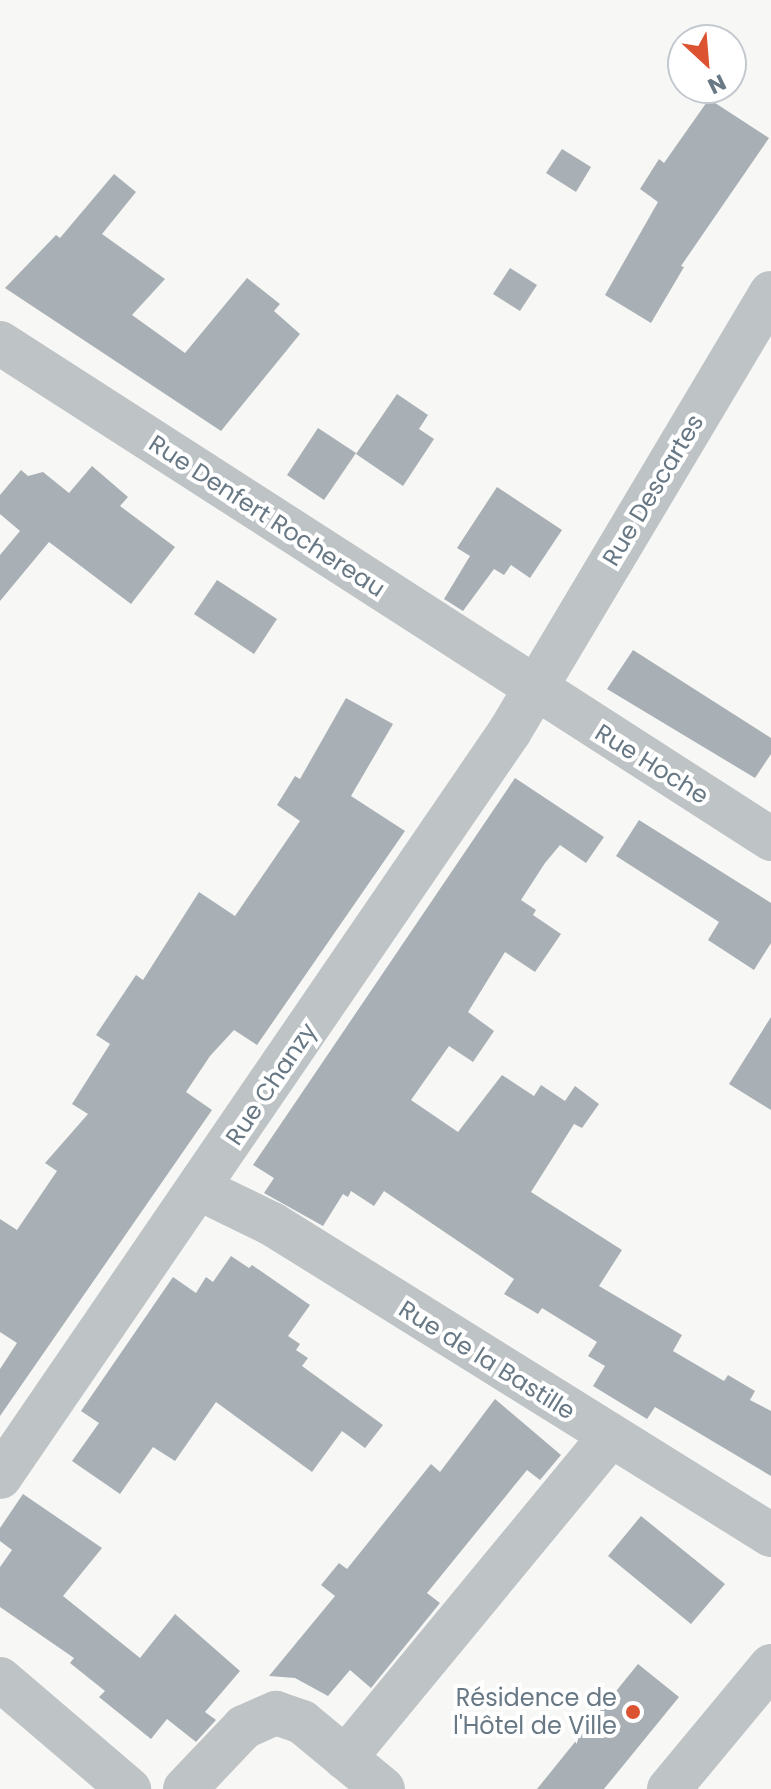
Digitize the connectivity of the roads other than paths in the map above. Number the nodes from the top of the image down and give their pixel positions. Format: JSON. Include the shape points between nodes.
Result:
{"nodes":[{"id":1,"x":771,"y":293,"type":"edge"},
{"id":2,"x":0,"y":343,"type":"edge"},
{"id":3,"x":534,"y":688,"type":"junction"},
{"id":4,"x":771,"y":839,"type":"edge"},
{"id":5,"x":200,"y":1189,"type":"junction"},
{"id":6,"x":610,"y":1437,"type":"junction"},
{"id":7,"x":0,"y":1477,"type":"edge"},
{"id":8,"x":771,"y":1535,"type":"edge"},
{"id":9,"x":771,"y":1666,"type":"edge"},
{"id":10,"x":0,"y":1679,"type":"edge"},
{"id":11,"x":345,"y":1758,"type":"junction"},
{"id":12,"x":129,"y":1789,"type":"edge"},
{"id":13,"x":185,"y":1789,"type":"edge"},
{"id":14,"x":383,"y":1789,"type":"edge"},
{"id":15,"x":669,"y":1789,"type":"edge"}],
"edges":[{"from":1,"to":3,"type":"street","name":"Rue Descartes"},
{"from":2,"to":3,"type":"street","name":"Rue Denfert Rochereau"},
{"from":3,"to":4,"type":"street","name":"Rue Hoche"},
{"from":3,"to":5,"type":"street","name":"Rue Chanzy"},
{"from":5,"to":6,"type":"street","name":"Rue de la Bastille","via":[[272,1224]]},
{"from":5,"to":7,"type":"street","name":"Rue Chanzy"},
{"from":6,"to":8,"type":"street","name":"Rue de la Bastille"},
{"from":6,"to":11,"type":"street"},
{"from":9,"to":15,"type":"street"},
{"from":10,"to":12,"type":"street"},
{"from":11,"to":13,"type":"street","via":[[302,1722],[276,1713],[244,1727]]},
{"from":11,"to":14,"type":"street"}]}
